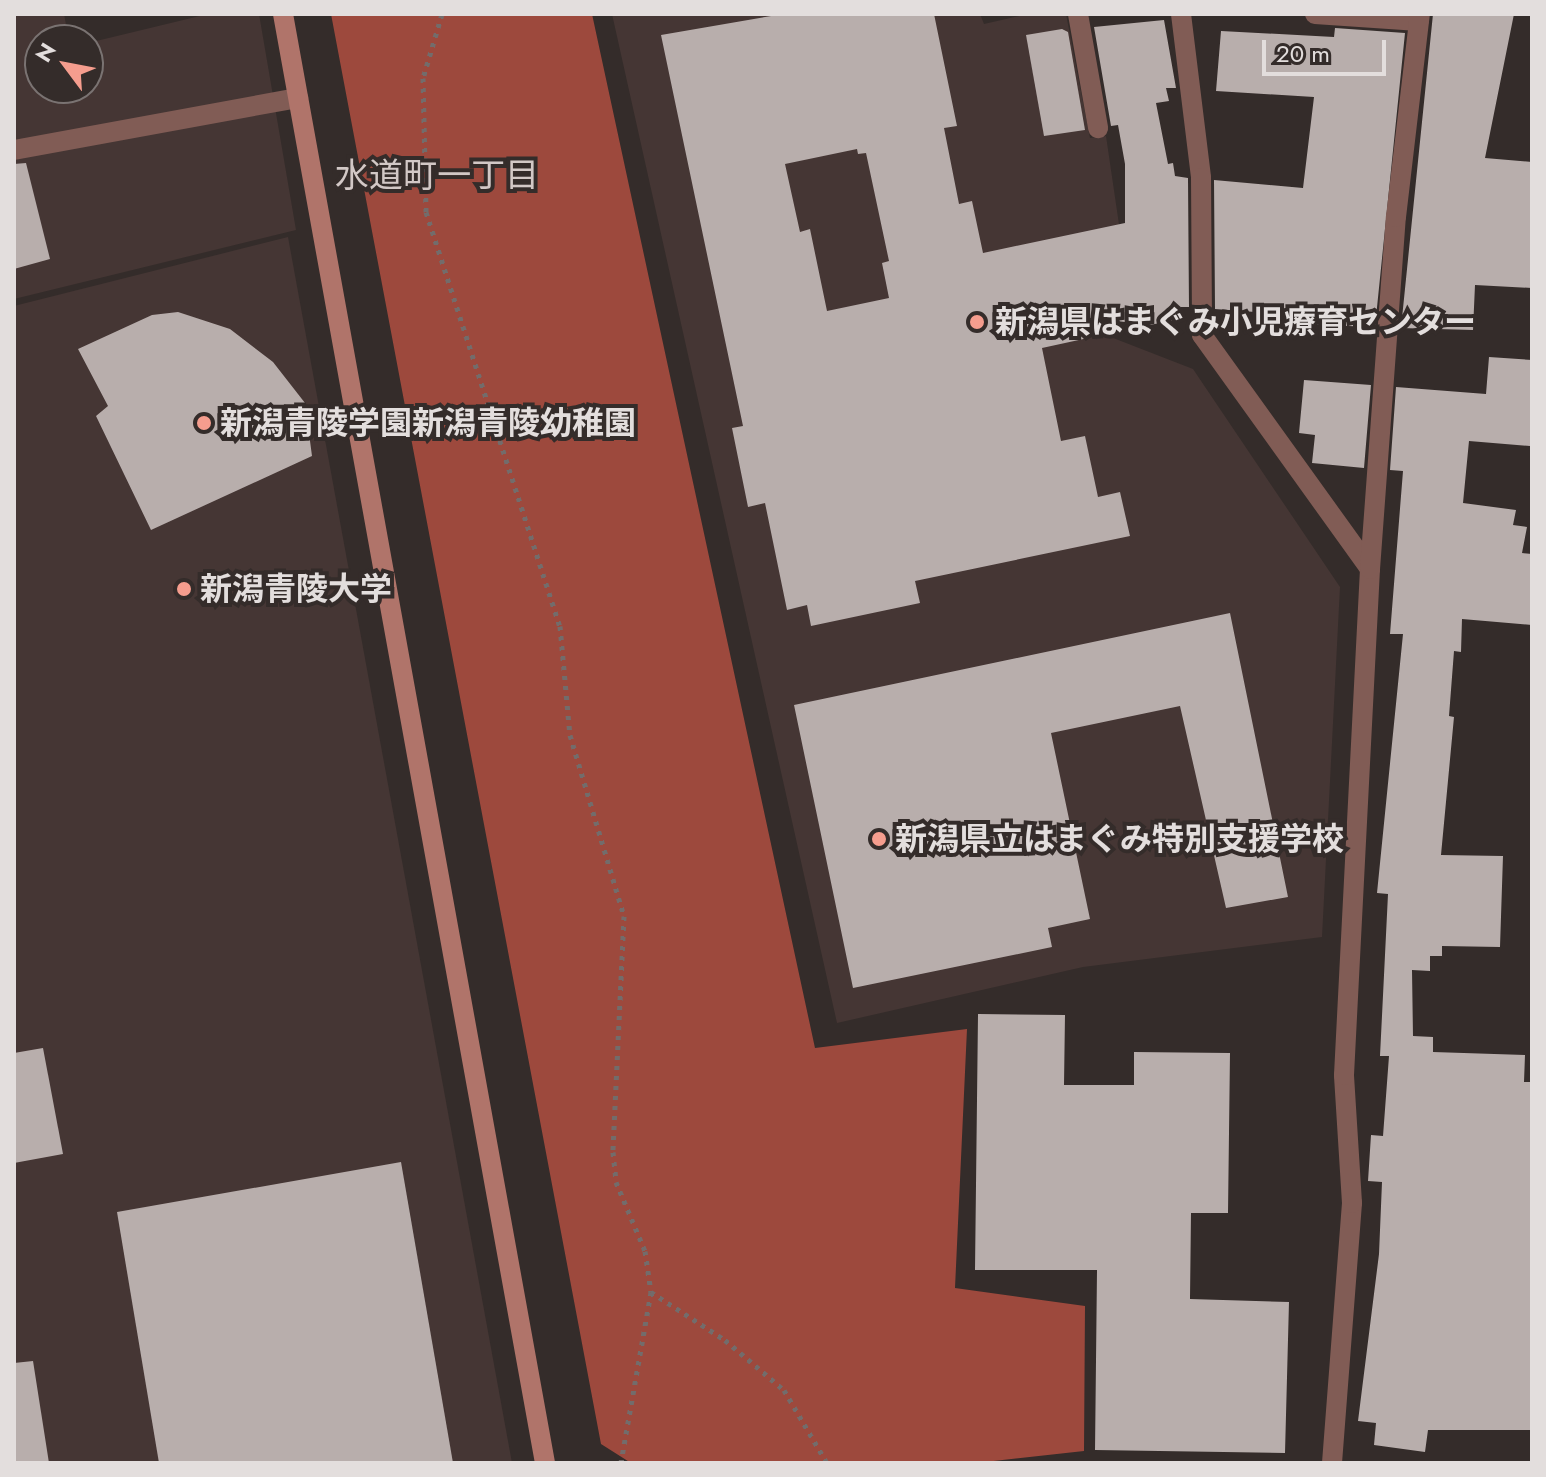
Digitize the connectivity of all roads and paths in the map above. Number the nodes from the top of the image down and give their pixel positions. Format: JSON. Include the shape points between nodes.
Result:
{"nodes":[{"id":1,"x":283,"y":14,"type":"edge"},
{"id":2,"x":442,"y":14,"type":"edge"},
{"id":3,"x":1078,"y":14,"type":"edge"},
{"id":4,"x":1181,"y":14,"type":"edge"},
{"id":5,"x":1315,"y":14,"type":"edge"},
{"id":6,"x":1419,"y":18,"type":"edge"},
{"id":7,"x":298,"y":98,"type":"junction"},
{"id":8,"x":1098,"y":128,"type":"dead end"},
{"id":9,"x":14,"y":150,"type":"edge"},
{"id":10,"x":1370,"y":569,"type":"junction"},
{"id":11,"x":651,"y":1292,"type":"junction"},
{"id":12,"x":545,"y":1463,"type":"edge"},
{"id":13,"x":621,"y":1463,"type":"edge"},
{"id":14,"x":827,"y":1463,"type":"edge"},
{"id":15,"x":1332,"y":1463,"type":"edge"}],
"edges":[{"from":1,"to":7,"type":"street"},
{"from":2,"to":11,"type":"path","via":[[423,78],[426,212],[550,588],[560,626],[570,735],[624,916],[613,1152],[616,1182],[645,1251]]},
{"from":3,"to":8,"type":"street"},
{"from":4,"to":10,"type":"street","via":[[1201,178],[1202,335]]},
{"from":5,"to":6,"type":"street"},
{"from":6,"to":10,"type":"street","via":[[1396,217]]},
{"from":7,"to":9,"type":"street"},
{"from":7,"to":12,"type":"street"},
{"from":10,"to":15,"type":"street","via":[[1344,1075],[1352,1203]]},
{"from":11,"to":13,"type":"path"},
{"from":11,"to":14,"type":"path","via":[[725,1340],[784,1390]]}]}
